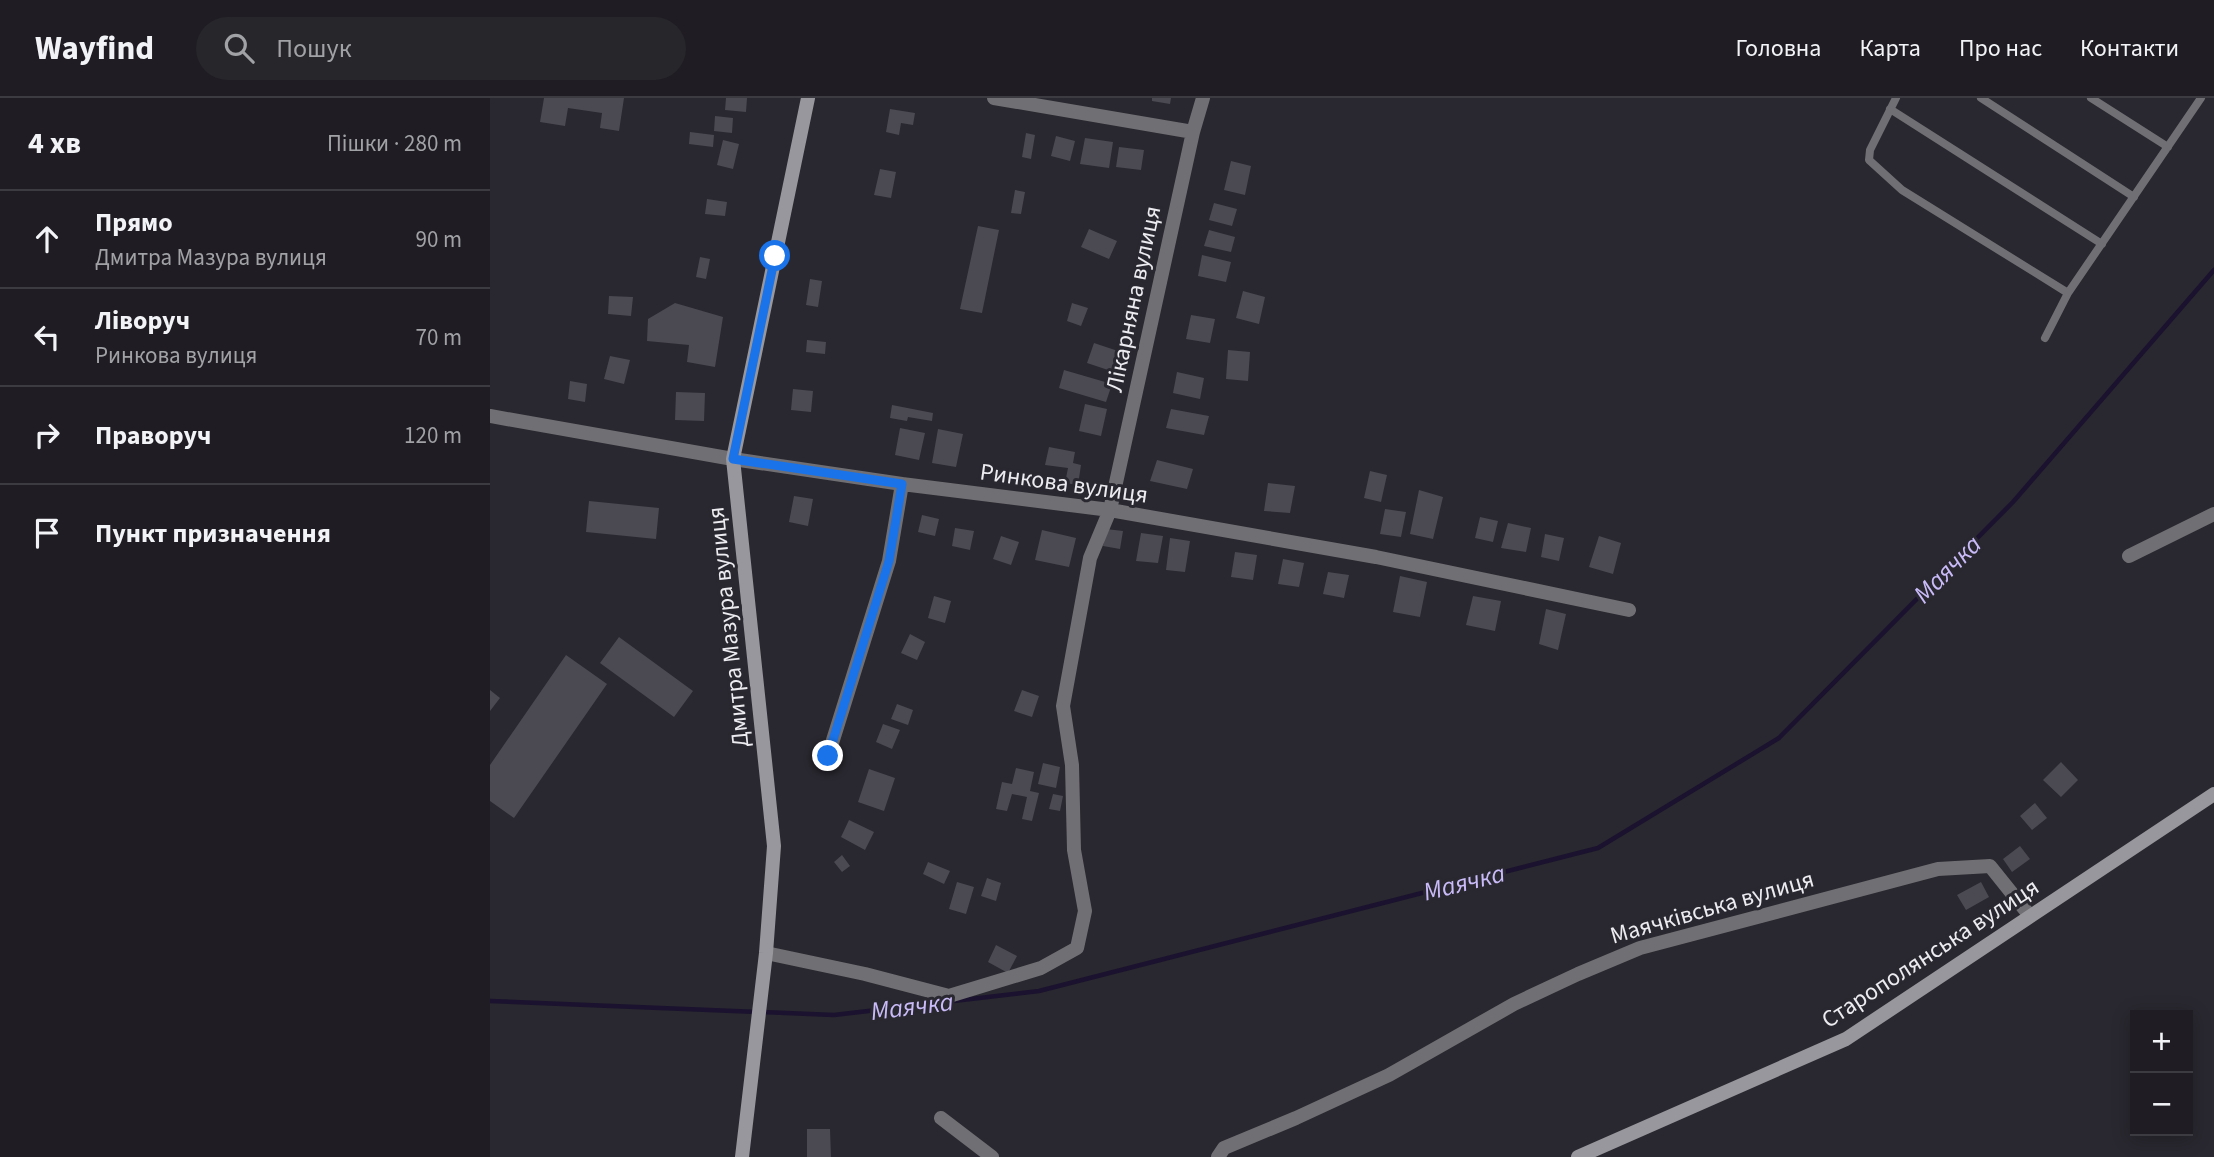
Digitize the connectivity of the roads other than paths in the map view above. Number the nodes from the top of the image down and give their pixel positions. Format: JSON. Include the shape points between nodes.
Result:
{"nodes":[{"id":1,"x":808,"y":98,"type":"edge"},
{"id":2,"x":994,"y":98,"type":"edge"},
{"id":3,"x":1203,"y":98,"type":"edge"},
{"id":4,"x":1896,"y":98,"type":"edge"},
{"id":5,"x":1981,"y":98,"type":"edge"},
{"id":6,"x":2091,"y":98,"type":"edge"},
{"id":7,"x":2199,"y":99,"type":"edge"},
{"id":8,"x":1891,"y":109,"type":"junction"},
{"id":9,"x":1193,"y":132,"type":"junction"},
{"id":10,"x":2168,"y":147,"type":"junction"},
{"id":11,"x":2134,"y":197,"type":"junction"},
{"id":12,"x":2102,"y":244,"type":"junction"},
{"id":13,"x":2068,"y":293,"type":"junction"},
{"id":14,"x":2045,"y":338,"type":"dead end"},
{"id":15,"x":490,"y":416,"type":"edge"},
{"id":16,"x":733,"y":459,"type":"junction"},
{"id":17,"x":902,"y":484,"type":"junction"},
{"id":18,"x":1110,"y":510,"type":"junction"},
{"id":19,"x":2214,"y":514,"type":"edge"},
{"id":20,"x":2129,"y":556,"type":"dead end"},
{"id":21,"x":1629,"y":610,"type":"dead end"},
{"id":22,"x":828,"y":756,"type":"dead end"},
{"id":23,"x":2214,"y":794,"type":"edge"},
{"id":24,"x":2030,"y":916,"type":"junction"},
{"id":25,"x":766,"y":953,"type":"junction"},
{"id":26,"x":941,"y":1118,"type":"dead end"},
{"id":27,"x":742,"y":1157,"type":"edge"},
{"id":28,"x":992,"y":1157,"type":"edge"},
{"id":29,"x":1218,"y":1157,"type":"edge"},
{"id":30,"x":1578,"y":1157,"type":"edge"}],
"edges":[{"from":1,"to":16,"type":"street","name":"Дмитра Мазура вулиця"},
{"from":2,"to":9,"type":"street"},
{"from":3,"to":9,"type":"street","name":"Лікарняна вулиця"},
{"from":4,"to":8,"type":"lane"},
{"from":5,"to":11,"type":"lane"},
{"from":6,"to":10,"type":"lane"},
{"from":7,"to":10,"type":"lane"},
{"from":8,"to":12,"type":"lane"},
{"from":8,"to":13,"type":"lane","via":[[1869,160],[1902,190]]},
{"from":9,"to":18,"type":"street","name":"Лікарняна вулиця"},
{"from":10,"to":11,"type":"lane"},
{"from":11,"to":12,"type":"lane"},
{"from":12,"to":13,"type":"lane"},
{"from":13,"to":14,"type":"lane"},
{"from":15,"to":16,"type":"street","name":"Ринкова вулиця"},
{"from":16,"to":17,"type":"street","name":"Ринкова вулиця"},
{"from":16,"to":25,"type":"street","name":"Дмитра Мазура вулиця","via":[[774,846]]},
{"from":17,"to":18,"type":"street","name":"Ринкова вулиця"},
{"from":17,"to":22,"type":"street","via":[[889,561]]},
{"from":18,"to":21,"type":"street","name":"Ринкова вулиця","via":[[1376,557]]},
{"from":18,"to":25,"type":"street","name":"Лікарняна вулиця","via":[[1090,558],[1063,706],[1072,765],[1074,850],[1085,911],[1077,948],[1041,968],[949,996]]},
{"from":19,"to":20,"type":"street"},
{"from":23,"to":24,"type":"street","name":"Старополянська вулиця"},
{"from":24,"to":29,"type":"street","name":"Маячківська вулиця","via":[[1990,866],[1938,869],[1640,948],[1514,1004],[1389,1074],[1224,1148]]},
{"from":24,"to":30,"type":"street","name":"Старополянська вулиця","via":[[1846,1038]]},
{"from":25,"to":27,"type":"street","name":"Дмитра Мазура вулиця"},
{"from":26,"to":28,"type":"street"}]}
